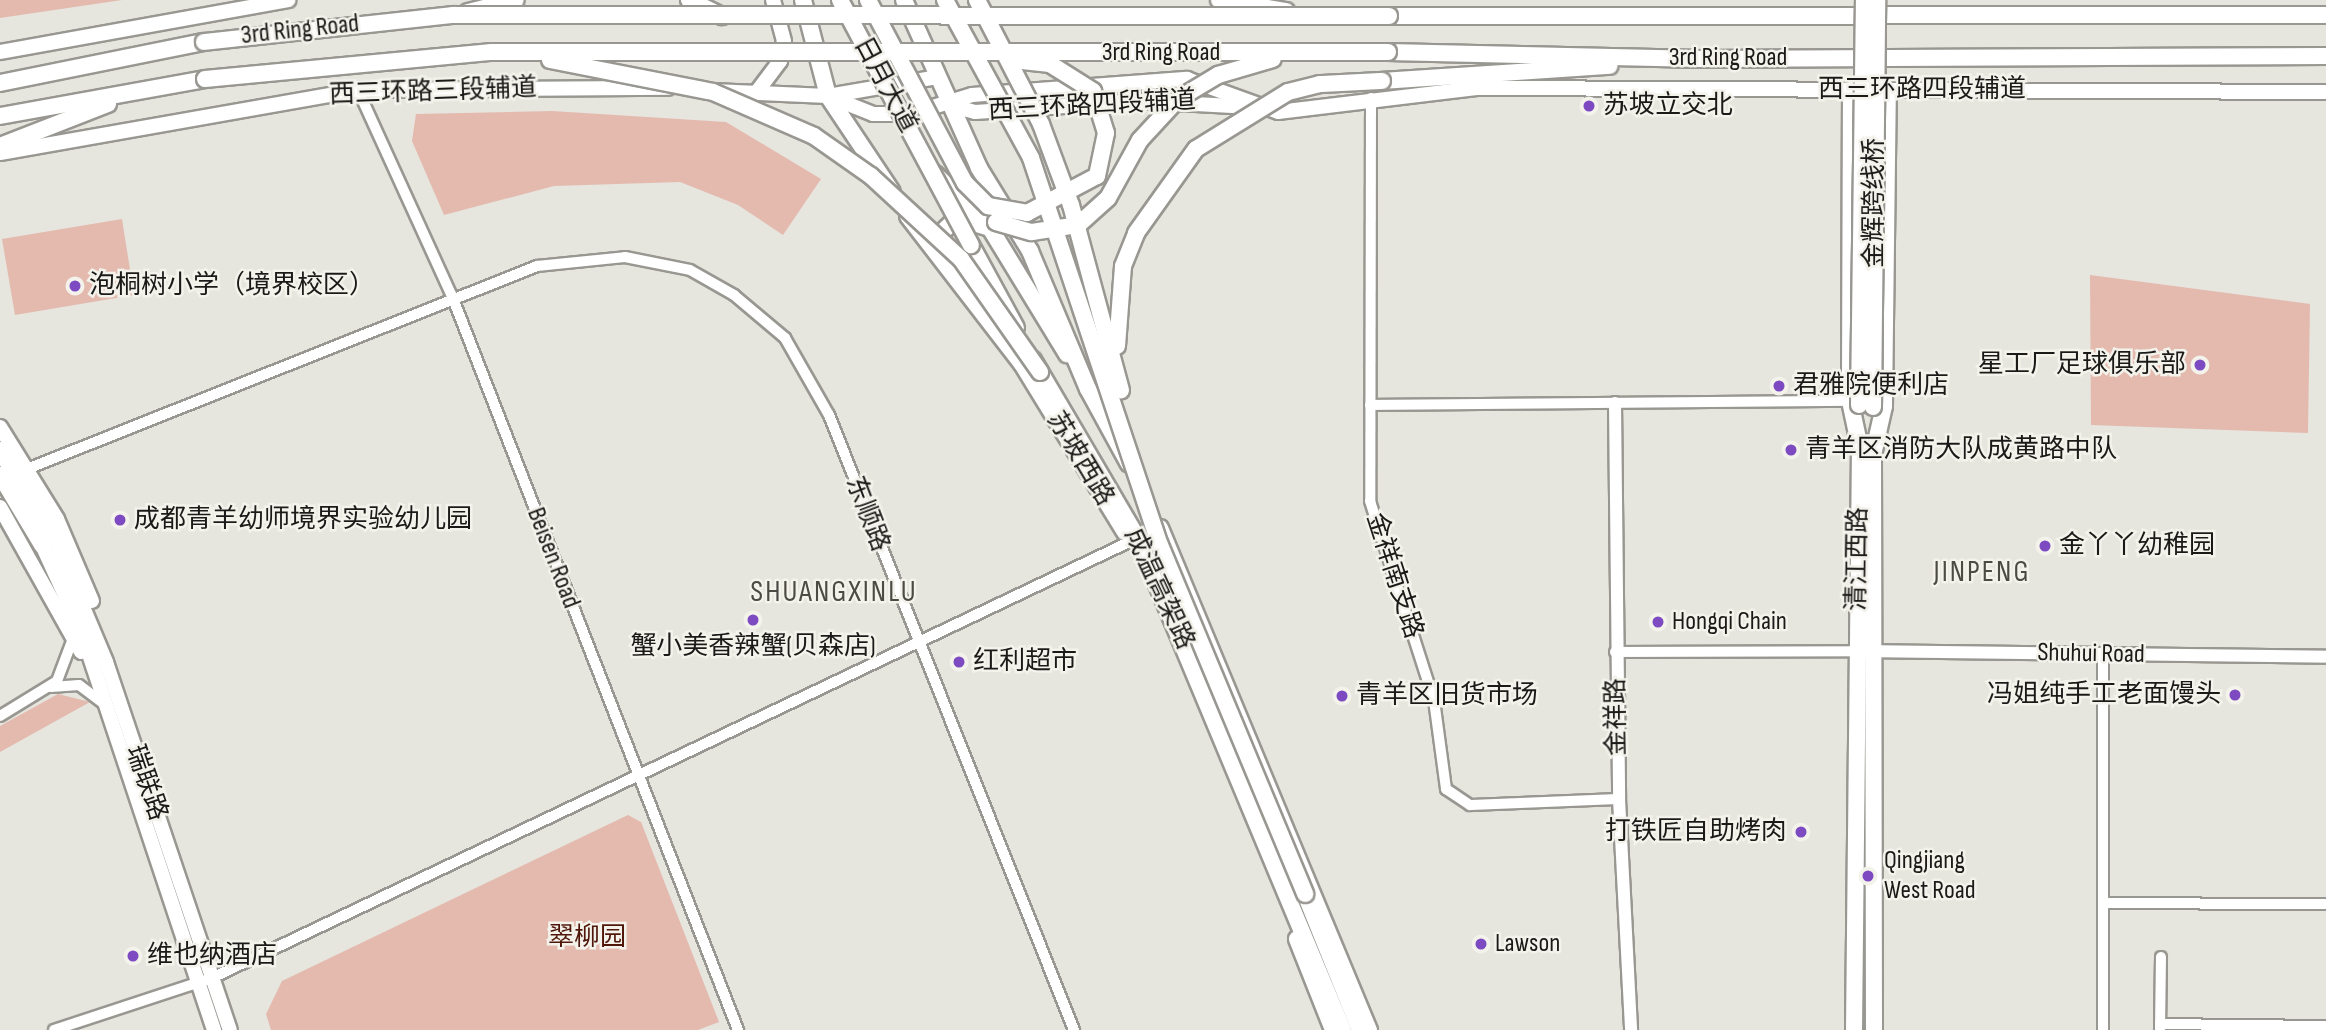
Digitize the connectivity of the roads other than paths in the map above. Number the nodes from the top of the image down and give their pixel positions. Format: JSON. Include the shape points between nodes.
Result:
{"nodes":[{"id":1,"x":288,"y":0,"type":"edge"},
{"id":2,"x":516,"y":0,"type":"edge"},
{"id":3,"x":689,"y":0,"type":"edge"},
{"id":4,"x":774,"y":0,"type":"edge"},
{"id":5,"x":803,"y":0,"type":"edge"},
{"id":6,"x":840,"y":0,"type":"edge"},
{"id":7,"x":868,"y":0,"type":"edge"},
{"id":8,"x":904,"y":0,"type":"edge"},
{"id":9,"x":945,"y":0,"type":"edge"},
{"id":10,"x":977,"y":0,"type":"edge"},
{"id":11,"x":1219,"y":0,"type":"edge"},
{"id":12,"x":1864,"y":0,"type":"edge"},
{"id":13,"x":1877,"y":0,"type":"edge"},
{"id":14,"x":453,"y":15,"type":"junction"},
{"id":15,"x":1309,"y":15,"type":"junction"},
{"id":16,"x":2326,"y":15,"type":"edge"},
{"id":17,"x":724,"y":17,"type":"junction"},
{"id":18,"x":0,"y":52,"type":"edge"},
{"id":19,"x":492,"y":52,"type":"junction"},
{"id":20,"x":954,"y":52,"type":"junction"},
{"id":21,"x":1293,"y":53,"type":"junction"},
{"id":22,"x":2326,"y":58,"type":"edge"},
{"id":23,"x":1701,"y":59,"type":"junction"},
{"id":24,"x":938,"y":77,"type":"junction"},
{"id":25,"x":0,"y":83,"type":"edge"},
{"id":26,"x":142,"y":90,"type":"junction"},
{"id":27,"x":358,"y":90,"type":"junction"},
{"id":28,"x":1851,"y":90,"type":"junction"},
{"id":29,"x":1888,"y":90,"type":"junction"},
{"id":30,"x":756,"y":93,"type":"junction"},
{"id":31,"x":2326,"y":93,"type":"edge"},
{"id":32,"x":828,"y":96,"type":"junction"},
{"id":33,"x":1371,"y":98,"type":"junction"},
{"id":34,"x":949,"y":105,"type":"junction"},
{"id":35,"x":1268,"y":108,"type":"junction"},
{"id":36,"x":0,"y":116,"type":"edge"},
{"id":37,"x":0,"y":146,"type":"edge"},
{"id":38,"x":0,"y":153,"type":"edge"},
{"id":39,"x":930,"y":170,"type":"junction"},
{"id":40,"x":940,"y":255,"type":"junction"},
{"id":41,"x":452,"y":296,"type":"junction"},
{"id":42,"x":1117,"y":370,"type":"junction"},
{"id":43,"x":1040,"y":372,"type":"junction"},
{"id":44,"x":1088,"y":389,"type":"junction"},
{"id":45,"x":1615,"y":403,"type":"junction"},
{"id":46,"x":1861,"y":404,"type":"junction"},
{"id":47,"x":1370,"y":405,"type":"junction"},
{"id":48,"x":0,"y":427,"type":"edge"},
{"id":49,"x":1132,"y":447,"type":"junction"},
{"id":50,"x":0,"y":450,"type":"edge"},
{"id":51,"x":1866,"y":452,"type":"junction"},
{"id":52,"x":27,"y":469,"type":"junction"},
{"id":53,"x":0,"y":475,"type":"edge"},
{"id":54,"x":0,"y":506,"type":"edge"},
{"id":55,"x":1130,"y":541,"type":"junction"},
{"id":56,"x":48,"y":542,"type":"junction"},
{"id":57,"x":71,"y":633,"type":"junction"},
{"id":58,"x":916,"y":639,"type":"junction"},
{"id":59,"x":1857,"y":651,"type":"junction"},
{"id":60,"x":1874,"y":651,"type":"junction"},
{"id":61,"x":1615,"y":652,"type":"junction"},
{"id":62,"x":2103,"y":655,"type":"junction"},
{"id":63,"x":2326,"y":657,"type":"edge"},
{"id":64,"x":106,"y":683,"type":"junction"},
{"id":65,"x":51,"y":687,"type":"junction"},
{"id":66,"x":108,"y":707,"type":"junction"},
{"id":67,"x":0,"y":716,"type":"edge"},
{"id":68,"x":636,"y":776,"type":"junction"},
{"id":69,"x":1619,"y":799,"type":"junction"},
{"id":70,"x":2103,"y":903,"type":"junction"},
{"id":71,"x":2326,"y":904,"type":"edge"},
{"id":72,"x":2161,"y":957,"type":"dead end"},
{"id":73,"x":205,"y":981,"type":"junction"},
{"id":74,"x":2326,"y":1026,"type":"edge"},
{"id":75,"x":2160,"y":1027,"type":"edge"},
{"id":76,"x":54,"y":1030,"type":"edge"},
{"id":77,"x":215,"y":1030,"type":"edge"},
{"id":78,"x":230,"y":1030,"type":"edge"},
{"id":79,"x":738,"y":1030,"type":"edge"},
{"id":80,"x":1074,"y":1030,"type":"edge"},
{"id":81,"x":1333,"y":1030,"type":"edge"},
{"id":82,"x":1343,"y":1030,"type":"edge"},
{"id":83,"x":1360,"y":1030,"type":"edge"},
{"id":84,"x":1369,"y":1030,"type":"edge"},
{"id":85,"x":1631,"y":1030,"type":"edge"},
{"id":86,"x":1854,"y":1030,"type":"edge"},
{"id":87,"x":1874,"y":1030,"type":"edge"},
{"id":88,"x":2103,"y":1030,"type":"edge"}],
"edges":[{"from":1,"to":18,"type":"main road"},
{"from":2,"to":14,"type":"main road","bridge":true},
{"from":3,"to":17,"type":"main road"},
{"from":4,"to":30,"type":"main road","via":[[784,41],[780,61]]},
{"from":5,"to":32,"type":"main road","name":"苏坡西路"},
{"from":6,"to":39,"type":"main road","name":"日月大道","bridge":true},
{"from":7,"to":20,"type":"main road","bridge":true,"via":[[965,183],[988,206],[1043,209],[1097,176],[1106,133],[1093,91],[1050,64]]},
{"from":8,"to":24,"type":"main road","name":"苏坡西路"},
{"from":9,"to":49,"type":"main road","bridge":true,"via":[[1031,158]]},
{"from":10,"to":42,"type":"main road","bridge":true,"via":[[1041,124]]},
{"from":11,"to":15,"type":"main road","bridge":true},
{"from":12,"to":46,"type":"main road","name":"金辉跨线桥","bridge":true},
{"from":13,"to":46,"type":"main road","name":"金辉跨线桥","bridge":true},
{"from":14,"to":17,"type":"main road","name":"3rd Ring Road","bridge":true},
{"from":14,"to":25,"type":"main road","name":"3rd Ring Road","bridge":true,"via":[[204,42]]},
{"from":15,"to":16,"type":"main road","name":"3rd Ring Road","bridge":true},
{"from":15,"to":17,"type":"main road","name":"3rd Ring Road","bridge":true},
{"from":19,"to":20,"type":"main road","name":"3rd Ring Road","bridge":true},
{"from":19,"to":26,"type":"main road","name":"3rd Ring Road","bridge":true,"via":[[205,79]]},
{"from":19,"to":43,"type":"main road","bridge":true,"via":[[635,72],[713,92],[814,136],[871,176],[961,259]]},
{"from":20,"to":21,"type":"main road","name":"3rd Ring Road","bridge":true},
{"from":21,"to":23,"type":"main road","name":"3rd Ring Road","bridge":true},
{"from":21,"to":39,"type":"main road","bridge":true,"via":[[1218,75],[1178,99],[1140,140],[1108,198],[1078,225],[1032,232],[976,215]]},
{"from":22,"to":23,"type":"main road","name":"3rd Ring Road"},
{"from":23,"to":42,"type":"main road","bridge":true,"via":[[1288,92],[1196,149],[1136,233],[1123,266]]},
{"from":24,"to":32,"type":"main road","name":"西三环路三段辅道"},
{"from":24,"to":34,"type":"main road","name":"苏坡西路"},
{"from":26,"to":36,"type":"main road","name":"3rd Ring Road"},
{"from":26,"to":37,"type":"main road"},
{"from":27,"to":30,"type":"main road","name":"西三环路三段辅道"},
{"from":27,"to":38,"type":"main road","name":"西三环路三段辅道"},
{"from":27,"to":41,"type":"street","name":"Beisen Road"},
{"from":28,"to":29,"type":"main road","name":"西三环路四段辅道"},
{"from":28,"to":33,"type":"main road","name":"西三环路四段辅道","via":[[1477,88]]},
{"from":28,"to":46,"type":"main road"},
{"from":29,"to":31,"type":"main road","name":"西三环路四段辅道"},
{"from":29,"to":51,"type":"main road","name":"清江西路","via":[[1884,406]]},
{"from":30,"to":32,"type":"main road","name":"西三环路三段辅道"},
{"from":32,"to":34,"type":"main road","name":"西三环路三段辅道","via":[[873,114]]},
{"from":32,"to":40,"type":"main road","name":"苏坡西路"},
{"from":33,"to":35,"type":"main road","name":"西三环路四段辅道"},
{"from":33,"to":47,"type":"street","name":"金祥南支路"},
{"from":34,"to":35,"type":"main road","name":"西三环路四段辅道","via":[[975,112],[1152,101]]},
{"from":34,"to":35,"type":"main road","name":"西三环路四段辅道","via":[[985,94],[1187,79]]},
{"from":34,"to":44,"type":"main road","name":"苏坡西路","via":[[1030,251]]},
{"from":39,"to":43,"type":"main road","name":"成温高架路","bridge":true},
{"from":40,"to":44,"type":"main road","via":[[948,222],[978,220],[990,228]]},
{"from":40,"to":55,"type":"main road","name":"苏坡西路","via":[[1023,364]]},
{"from":41,"to":52,"type":"street","name":"东顺路"},
{"from":41,"to":58,"type":"street","name":"东顺路","via":[[537,266],[625,257],[690,270],[734,295],[785,338],[829,415]]},
{"from":41,"to":68,"type":"street","name":"Beisen Road"},
{"from":42,"to":49,"type":"main road","bridge":true},
{"from":43,"to":82,"type":"main road","name":"成温高架路","via":[[1139,541]]},
{"from":44,"to":84,"type":"main road","name":"苏坡西路","via":[[1189,587]]},
{"from":45,"to":46,"type":"street"},
{"from":45,"to":47,"type":"street"},
{"from":45,"to":61,"type":"street","name":"金祥路"},
{"from":46,"to":51,"type":"main road"},
{"from":47,"to":69,"type":"street","name":"金祥南支路","via":[[1372,517],[1434,700],[1446,789],[1471,805]]},
{"from":48,"to":52,"type":"main road"},
{"from":49,"to":83,"type":"main road","bridge":true,"via":[[1160,545]]},
{"from":50,"to":56,"type":"main road"},
{"from":51,"to":59,"type":"main road","name":"清江西路"},
{"from":51,"to":60,"type":"main road","name":"清江西路"},
{"from":52,"to":64,"type":"main road","via":[[73,552]]},
{"from":53,"to":56,"type":"main road"},
{"from":54,"to":57,"type":"main road"},
{"from":55,"to":58,"type":"street"},
{"from":55,"to":81,"type":"main road","name":"苏坡西路"},
{"from":56,"to":64,"type":"main road","name":"瑞联路"},
{"from":57,"to":64,"type":"main road"},
{"from":57,"to":65,"type":"street","via":[[68,663]]},
{"from":58,"to":68,"type":"street"},
{"from":58,"to":80,"type":"street","name":"东顺路"},
{"from":59,"to":60,"type":"street","name":"Shuhui Road"},
{"from":59,"to":61,"type":"street"},
{"from":59,"to":86,"type":"main road","name":"清江西路"},
{"from":60,"to":62,"type":"street","name":"Shuhui Road"},
{"from":60,"to":87,"type":"main road","name":"清江西路"},
{"from":61,"to":69,"type":"street","name":"金祥路"},
{"from":62,"to":63,"type":"street","name":"Shuhui Road"},
{"from":62,"to":70,"type":"street"},
{"from":64,"to":66,"type":"main road","name":"瑞联路"},
{"from":64,"to":73,"type":"main road","name":"瑞联路"},
{"from":65,"to":66,"type":"street","via":[[79,685]]},
{"from":65,"to":67,"type":"street"},
{"from":66,"to":73,"type":"main road","name":"瑞联路"},
{"from":68,"to":73,"type":"street"},
{"from":68,"to":79,"type":"street","name":"Beisen Road"},
{"from":69,"to":85,"type":"street","name":"金祥路"},
{"from":70,"to":71,"type":"street"},
{"from":70,"to":88,"type":"street"},
{"from":72,"to":75,"type":"street"},
{"from":73,"to":76,"type":"street"},
{"from":73,"to":77,"type":"main road","name":"瑞联路"},
{"from":73,"to":78,"type":"main road","name":"瑞联路"},
{"from":74,"to":75,"type":"street"}]}
